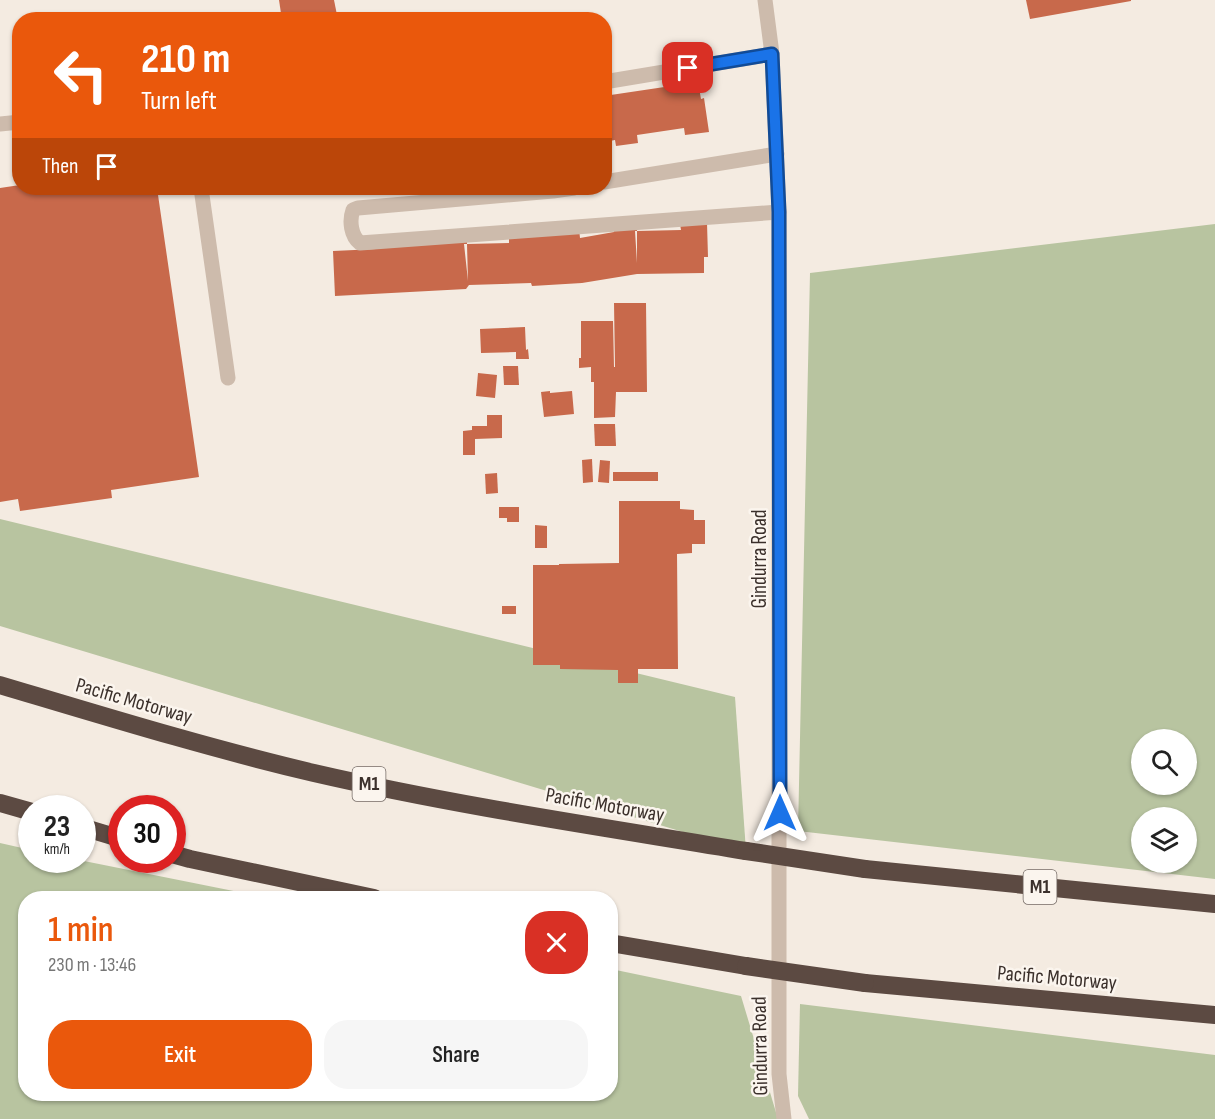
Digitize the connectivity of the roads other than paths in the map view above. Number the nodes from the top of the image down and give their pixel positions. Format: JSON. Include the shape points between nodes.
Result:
{"nodes":[{"id":1,"x":765,"y":0,"type":"edge"},
{"id":2,"x":772,"y":54,"type":"junction"},
{"id":3,"x":612,"y":81,"type":"edge"},
{"id":4,"x":777,"y":154,"type":"junction"},
{"id":5,"x":612,"y":181,"type":"edge"},
{"id":6,"x":202,"y":195,"type":"edge"},
{"id":7,"x":507,"y":195,"type":"edge"},
{"id":8,"x":779,"y":212,"type":"junction"},
{"id":9,"x":228,"y":378,"type":"dead end"},
{"id":10,"x":0,"y":685,"type":"edge"},
{"id":11,"x":0,"y":803,"type":"edge"},
{"id":12,"x":18,"y":808,"type":"edge"},
{"id":13,"x":186,"y":859,"type":"edge"},
{"id":14,"x":340,"y":891,"type":"edge"},
{"id":15,"x":1215,"y":904,"type":"edge"},
{"id":16,"x":618,"y":944,"type":"edge"},
{"id":17,"x":1215,"y":1015,"type":"edge"},
{"id":18,"x":784,"y":1119,"type":"edge"}],
"edges":[{"from":1,"to":2,"type":"street","name":"Gindurra Road"},
{"from":2,"to":3,"type":"street"},
{"from":2,"to":4,"type":"street","name":"Gindurra Road"},
{"from":4,"to":5,"type":"street"},
{"from":4,"to":8,"type":"street","name":"Gindurra Road"},
{"from":6,"to":9,"type":"street"},
{"from":7,"to":8,"type":"street","via":[[358,208],[351,215],[352,232],[360,243]]},
{"from":8,"to":18,"type":"street","name":"Gindurra Road","via":[[779,1074]]},
{"from":10,"to":15,"type":"highway","name":"Pacific Motorway","number":"M1","bridge":true,"via":[[314,773],[467,804],[865,869]]},
{"from":11,"to":12,"type":"highway"},
{"from":13,"to":14,"type":"highway"},
{"from":16,"to":17,"type":"highway","name":"Pacific Motorway","bridge":true,"via":[[865,983]]}]}
